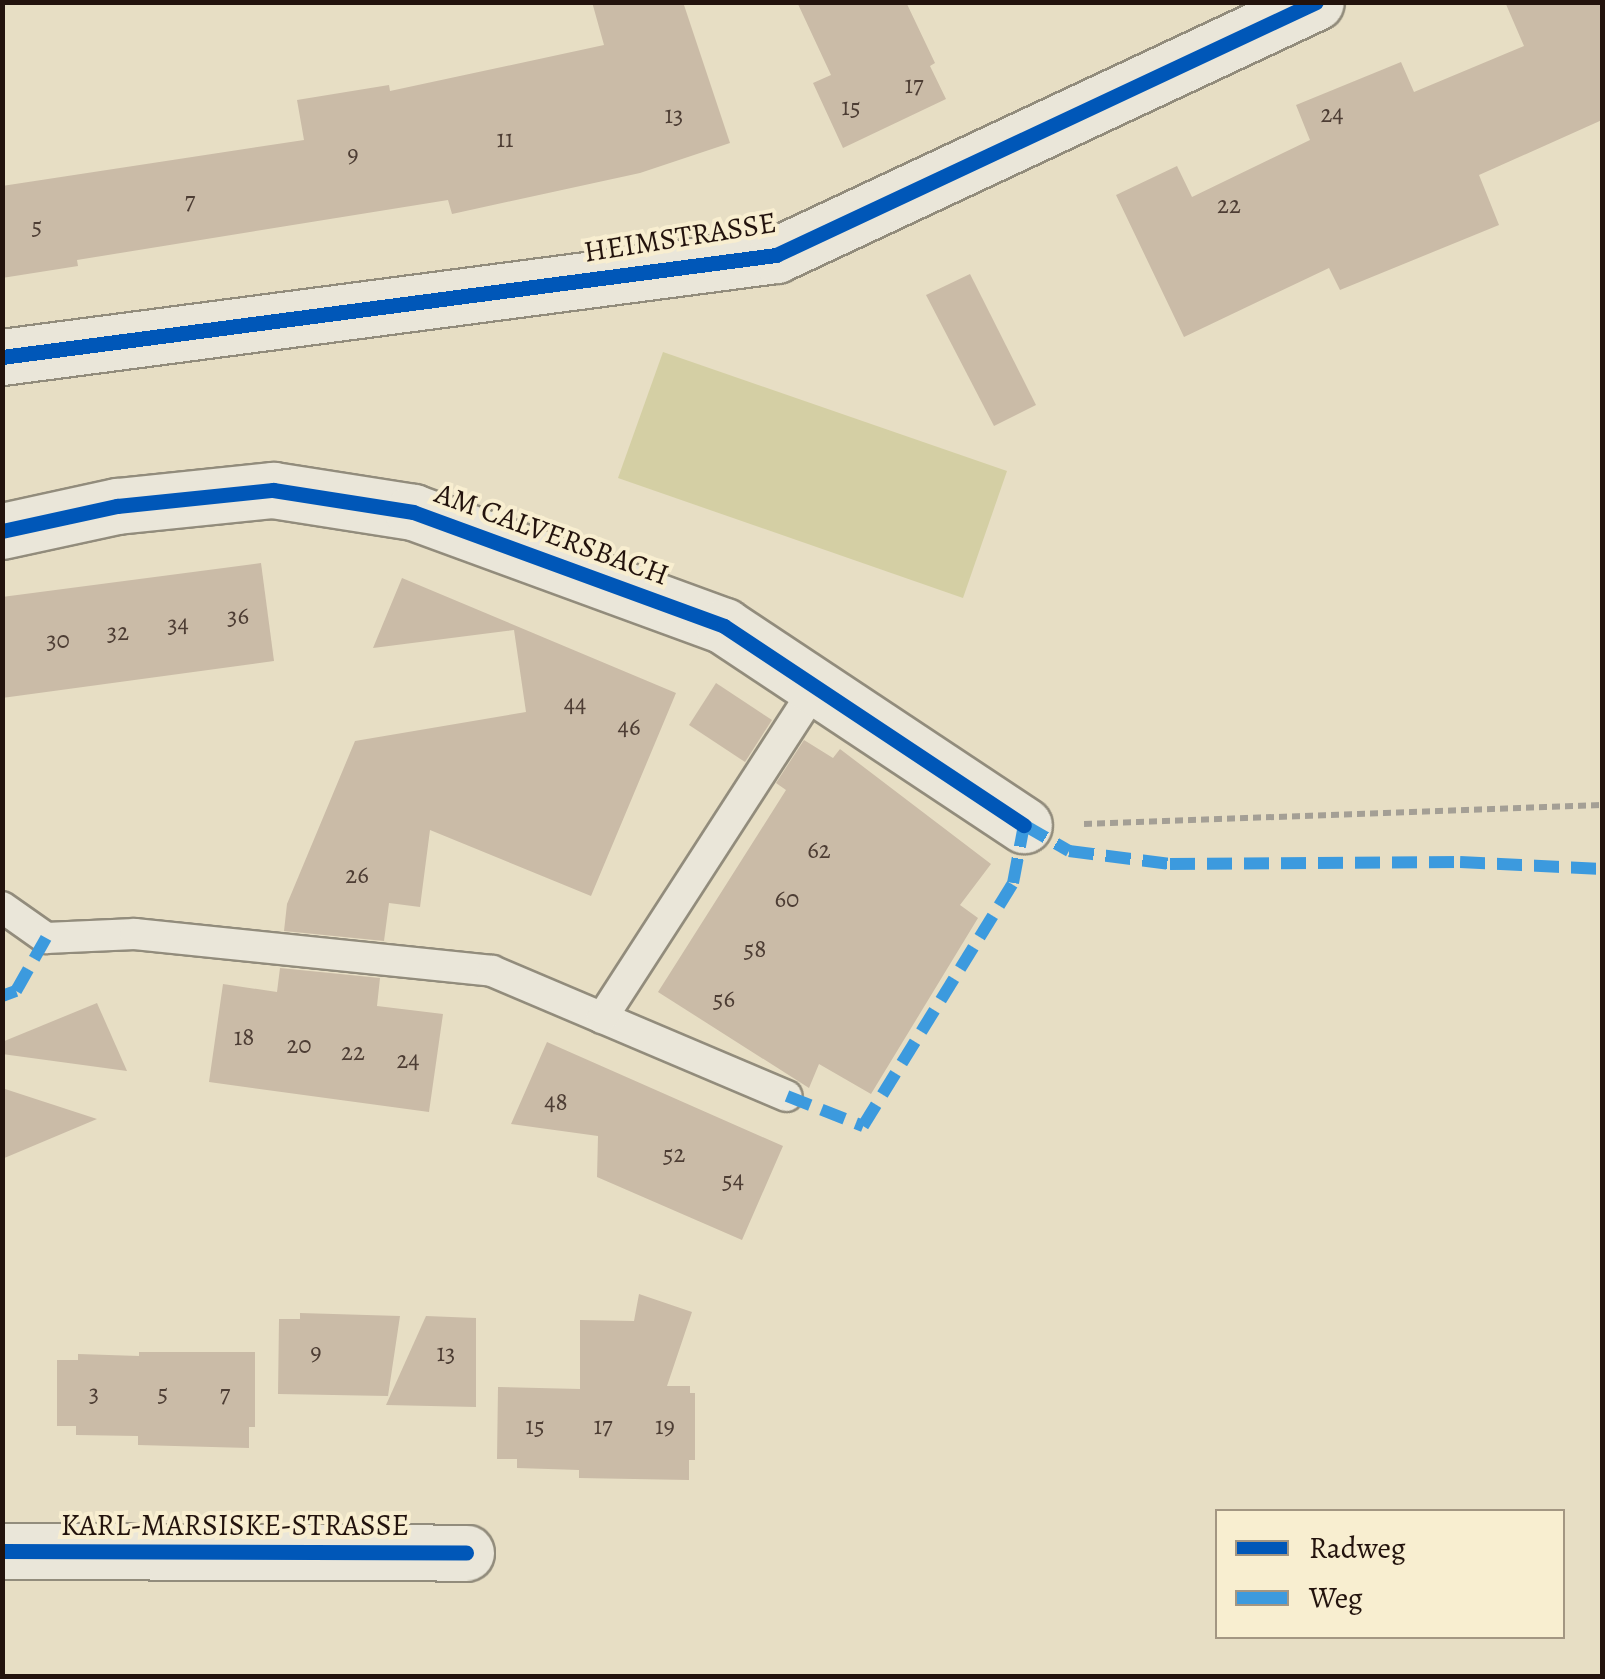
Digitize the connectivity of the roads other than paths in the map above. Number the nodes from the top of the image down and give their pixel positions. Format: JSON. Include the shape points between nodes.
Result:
{"nodes":[{"id":1,"x":1316,"y":2,"type":"edge"},
{"id":2,"x":2,"y":357,"type":"edge"},
{"id":3,"x":2,"y":531,"type":"edge"},
{"id":4,"x":814,"y":690,"type":"junction"},
{"id":5,"x":1024,"y":825,"type":"road end"},
{"id":6,"x":2,"y":907,"type":"edge"},
{"id":7,"x":602,"y":1018,"type":"junction"},
{"id":8,"x":786,"y":1096,"type":"dead end"},
{"id":9,"x":2,"y":1552,"type":"edge"},
{"id":10,"x":466,"y":1553,"type":"dead end"}],
"edges":[{"from":1,"to":2,"type":"street","name":"HEIMSTRASSE","via":[[776,255]]},
{"from":3,"to":4,"type":"street","name":"AM CALVERSBACH","via":[[117,506],[273,490],[413,512],[724,626]]},
{"from":4,"to":5,"type":"street","name":"AM CALVERSBACH"},
{"from":4,"to":7,"type":"lane"},
{"from":6,"to":7,"type":"lane","via":[[46,938],[135,934],[492,972]]},
{"from":7,"to":8,"type":"lane"},
{"from":9,"to":10,"type":"street","name":"KARL-MARSISKE-STRASSE"}]}
